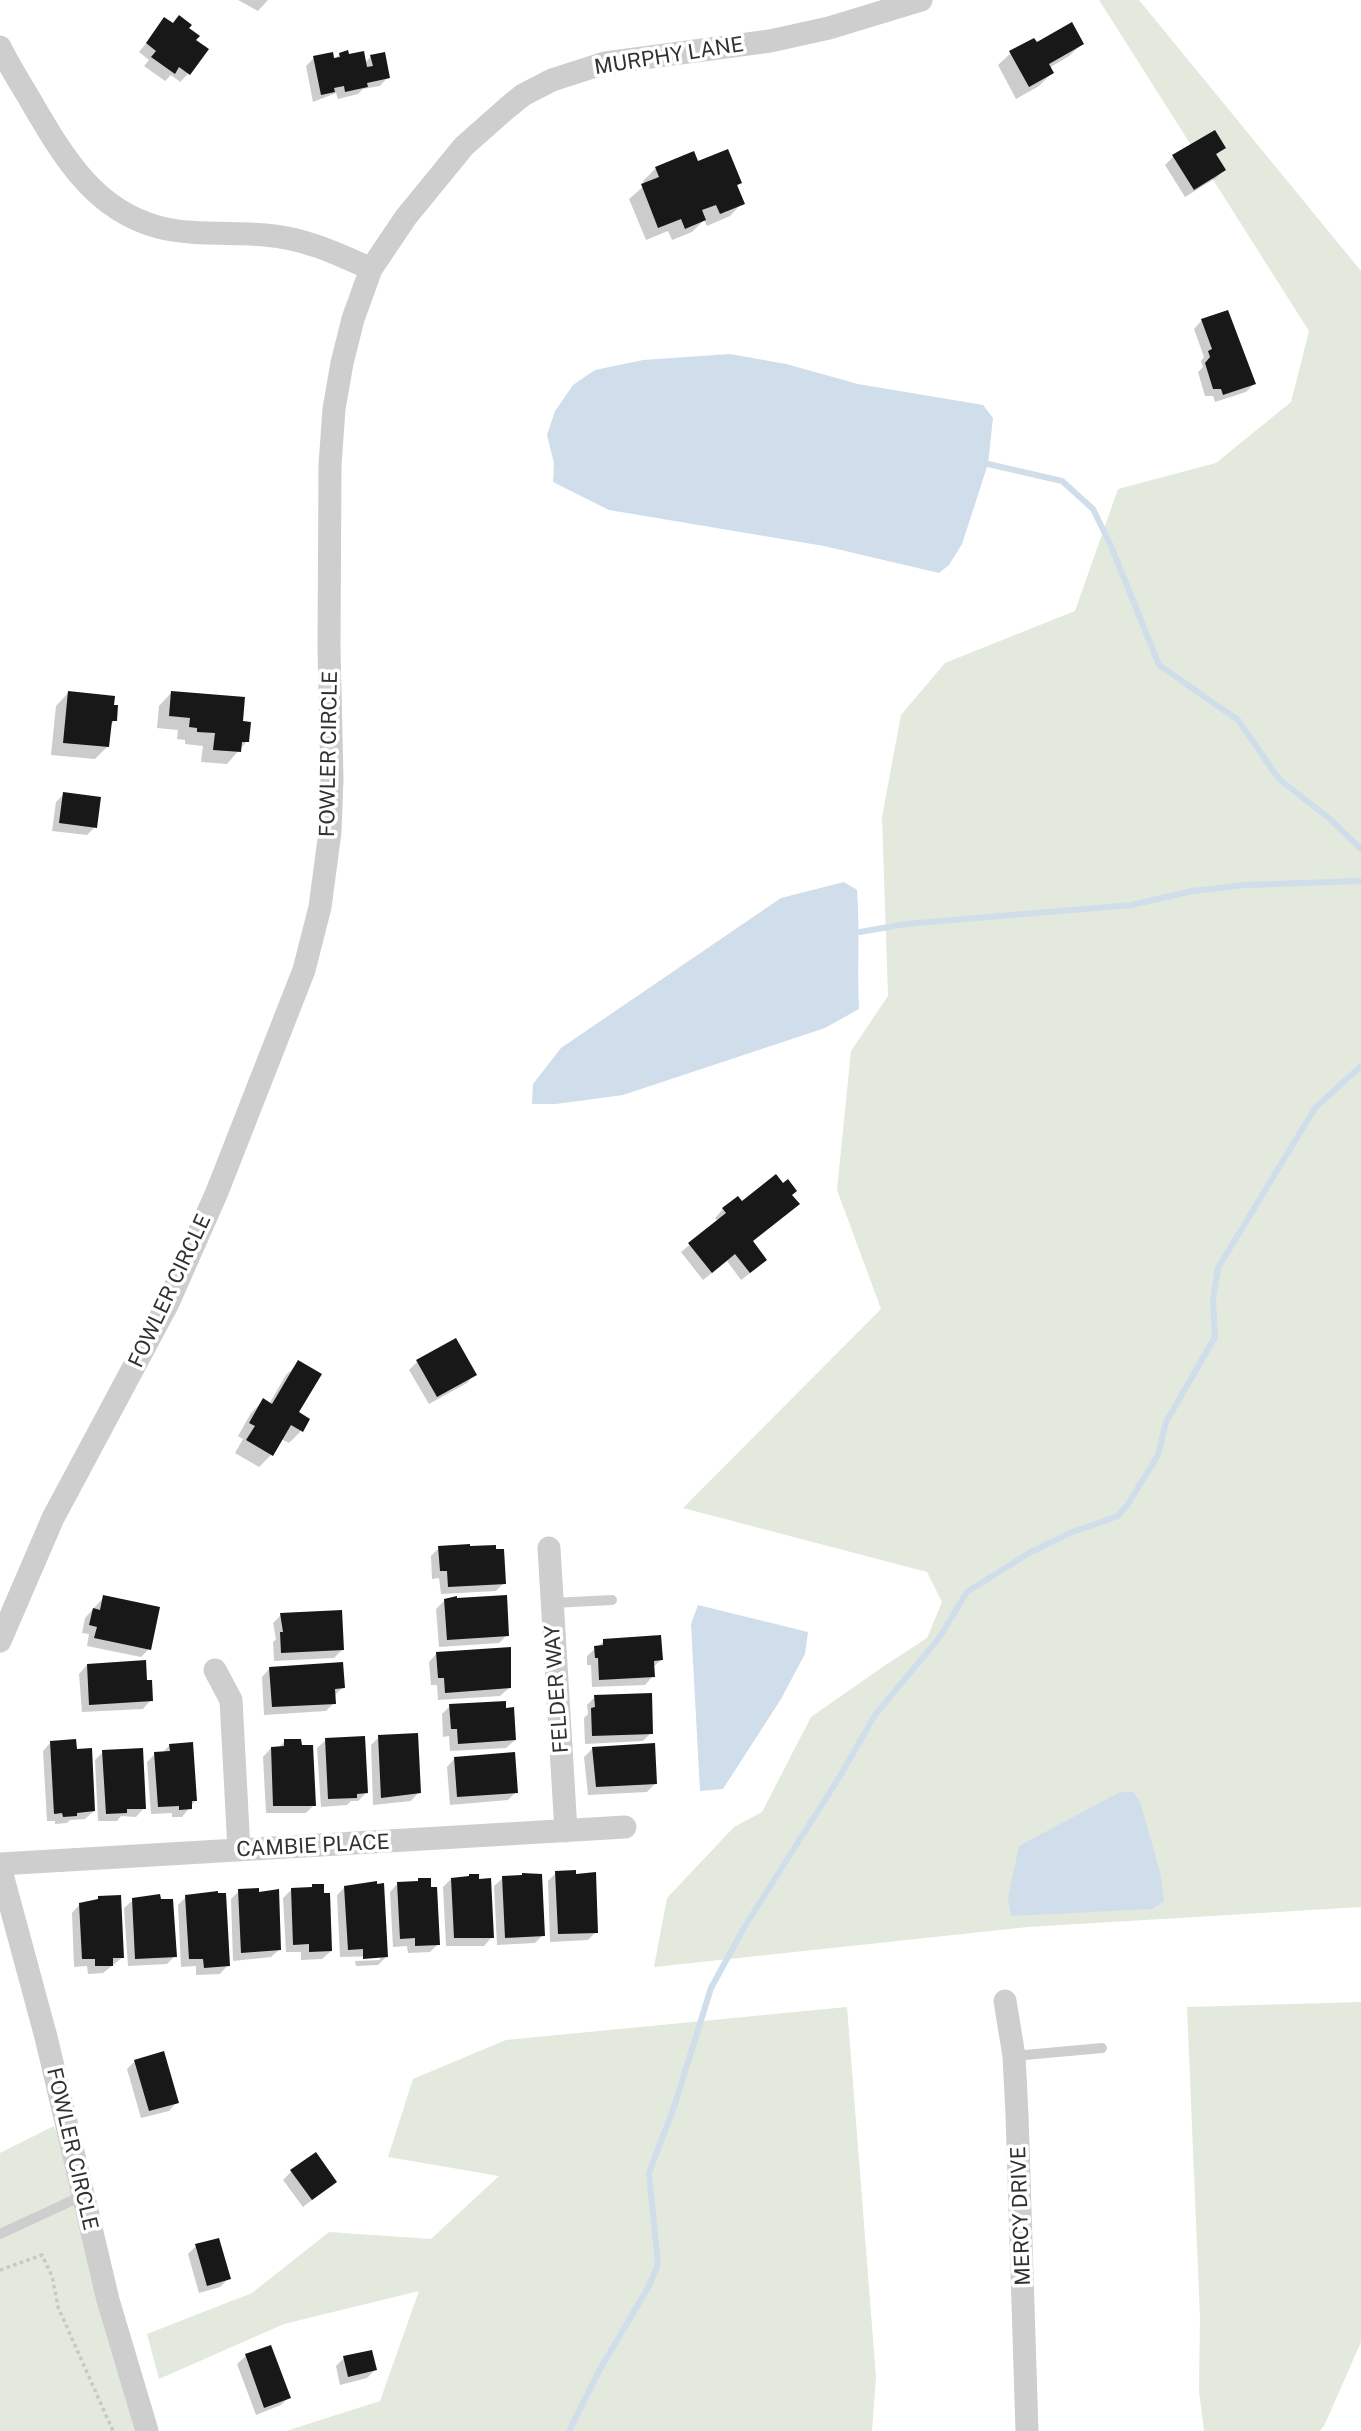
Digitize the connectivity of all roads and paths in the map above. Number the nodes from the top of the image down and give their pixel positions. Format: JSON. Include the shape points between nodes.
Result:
{"nodes":[{"id":1,"x":921,"y":0,"type":"edge"},
{"id":2,"x":0,"y":47,"type":"edge"},
{"id":3,"x":371,"y":269,"type":"junction"},
{"id":4,"x":548,"y":1548,"type":"dead end"},
{"id":5,"x":612,"y":1600,"type":"dead end"},
{"id":6,"x":552,"y":1603,"type":"junction"},
{"id":7,"x":0,"y":1642,"type":"edge"},
{"id":8,"x":215,"y":1670,"type":"dead end"},
{"id":9,"x":625,"y":1827,"type":"dead end"},
{"id":10,"x":566,"y":1831,"type":"junction"},
{"id":11,"x":239,"y":1850,"type":"junction"},
{"id":12,"x":0,"y":1865,"type":"edge"},
{"id":13,"x":1004,"y":2001,"type":"dead end"},
{"id":14,"x":1102,"y":2048,"type":"dead end"},
{"id":15,"x":1014,"y":2056,"type":"junction"},
{"id":16,"x":82,"y":2196,"type":"junction"},
{"id":17,"x":0,"y":2234,"type":"edge"},
{"id":18,"x":0,"y":2270,"type":"edge"},
{"id":19,"x":113,"y":2431,"type":"edge"},
{"id":20,"x":147,"y":2431,"type":"edge"},
{"id":21,"x":1027,"y":2431,"type":"edge"}],
"edges":[{"from":1,"to":3,"type":"street","name":"MURPHY LANE","via":[[817,31],[605,63],[552,80],[523,95],[464,146]]},
{"from":2,"to":3,"type":"street","via":[[78,175],[107,203],[132,218],[178,231],[293,238],[323,246]]},
{"from":3,"to":7,"type":"street","name":"FOWLER CIRCLE","via":[[353,319],[334,408],[330,832],[320,907],[304,970],[168,1303],[53,1518]]},
{"from":4,"to":6,"type":"street","name":"FELDER WAY"},
{"from":5,"to":6,"type":"lane"},
{"from":6,"to":10,"type":"street","name":"FELDER WAY"},
{"from":8,"to":11,"type":"street","via":[[231,1700]]},
{"from":9,"to":10,"type":"street","name":"CAMBIE PLACE"},
{"from":10,"to":11,"type":"street","name":"CAMBIE PLACE"},
{"from":11,"to":12,"type":"street","name":"CAMBIE PLACE"},
{"from":12,"to":16,"type":"street","name":"FOWLER CIRCLE"},
{"from":13,"to":15,"type":"street","name":"MERCY DRIVE"},
{"from":14,"to":15,"type":"lane"},
{"from":15,"to":21,"type":"street","name":"MERCY DRIVE"},
{"from":16,"to":17,"type":"lane"},
{"from":16,"to":20,"type":"street","name":"FOWLER CIRCLE"},
{"from":18,"to":19,"type":"path","via":[[42,2255],[58,2307]]}]}
